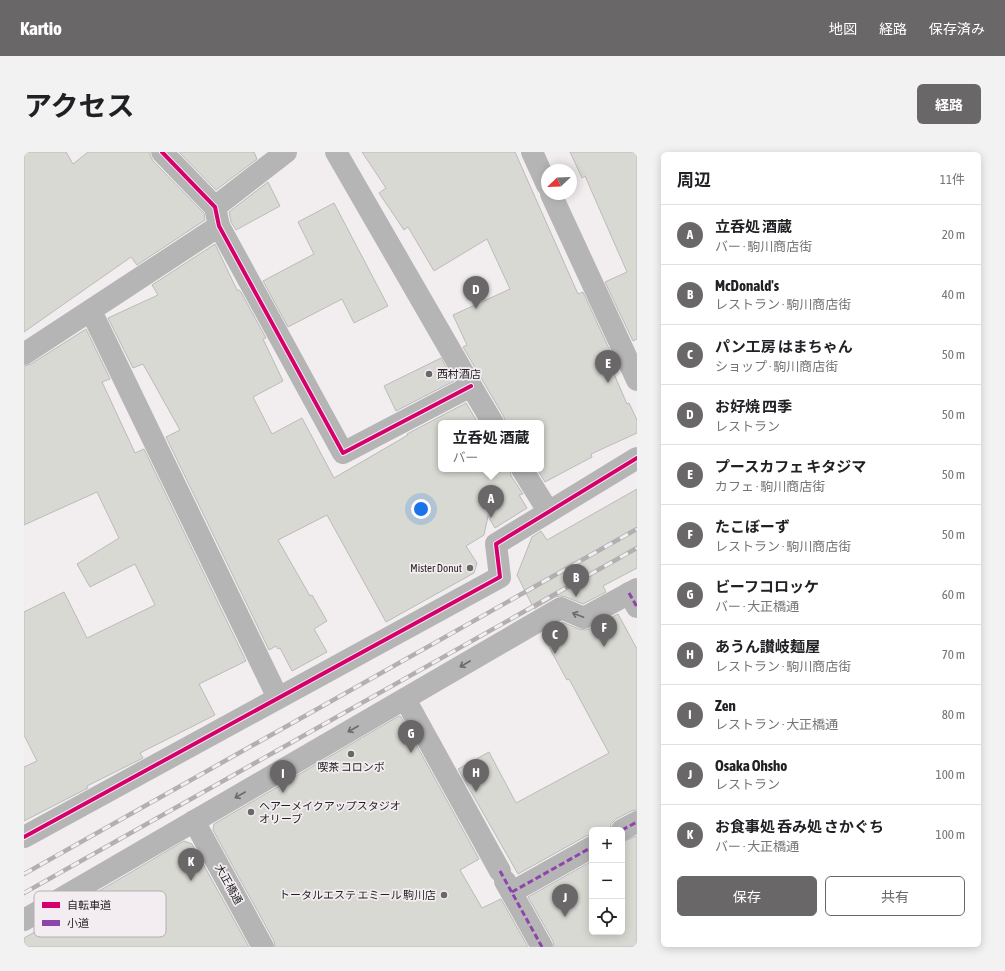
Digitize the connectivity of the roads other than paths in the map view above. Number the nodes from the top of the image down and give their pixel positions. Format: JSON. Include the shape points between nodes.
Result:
{"nodes":[{"id":1,"x":162,"y":152,"type":"edge"},
{"id":2,"x":286,"y":152,"type":"edge"},
{"id":3,"x":336,"y":152,"type":"edge"},
{"id":4,"x":532,"y":152,"type":"edge"},
{"id":5,"x":541,"y":172,"type":"edge"},
{"id":6,"x":554,"y":200,"type":"edge"},
{"id":7,"x":217,"y":216,"type":"junction"},
{"id":8,"x":91,"y":311,"type":"junction"},
{"id":9,"x":24,"y":354,"type":"edge"},
{"id":10,"x":637,"y":380,"type":"edge"},
{"id":11,"x":470,"y":386,"type":"junction"},
{"id":12,"x":491,"y":420,"type":"edge"},
{"id":13,"x":637,"y":458,"type":"edge"},
{"id":14,"x":524,"y":472,"type":"edge"},
{"id":15,"x":548,"y":511,"type":"junction"},
{"id":16,"x":634,"y":596,"type":"edge"},
{"id":17,"x":278,"y":698,"type":"junction"},
{"id":18,"x":406,"y":699,"type":"junction"},
{"id":19,"x":194,"y":821,"type":"junction"},
{"id":20,"x":637,"y":822,"type":"edge"},
{"id":21,"x":625,"y":828,"type":"edge"},
{"id":22,"x":24,"y":837,"type":"edge"},
{"id":23,"x":589,"y":849,"type":"edge"},
{"id":24,"x":74,"y":891,"type":"edge"},
{"id":25,"x":512,"y":892,"type":"junction"},
{"id":26,"x":34,"y":914,"type":"edge"},
{"id":27,"x":24,"y":920,"type":"edge"},
{"id":28,"x":263,"y":947,"type":"edge"},
{"id":29,"x":542,"y":947,"type":"edge"}],
"edges":[{"from":1,"to":7,"type":"street"},
{"from":2,"to":7,"type":"street"},
{"from":3,"to":11,"type":"street"},
{"from":4,"to":5,"type":"street"},
{"from":6,"to":10,"type":"street"},
{"from":7,"to":8,"type":"street"},
{"from":7,"to":11,"type":"street","via":[[343,453]]},
{"from":8,"to":9,"type":"street"},
{"from":8,"to":17,"type":"street"},
{"from":11,"to":12,"type":"street"},
{"from":13,"to":15,"type":"street"},
{"from":14,"to":15,"type":"street"},
{"from":15,"to":17,"type":"street","via":[[496,544],[500,577]]},
{"from":16,"to":18,"type":"street","one_way":true,"via":[[584,618],[561,608]]},
{"from":17,"to":22,"type":"street"},
{"from":18,"to":19,"type":"street","one_way":true},
{"from":18,"to":25,"type":"street"},
{"from":19,"to":24,"type":"street"},
{"from":19,"to":28,"type":"street","name":"大正橋通"},
{"from":20,"to":21,"type":"street"},
{"from":23,"to":25,"type":"street"},
{"from":25,"to":29,"type":"street"},
{"from":26,"to":27,"type":"street"}]}
